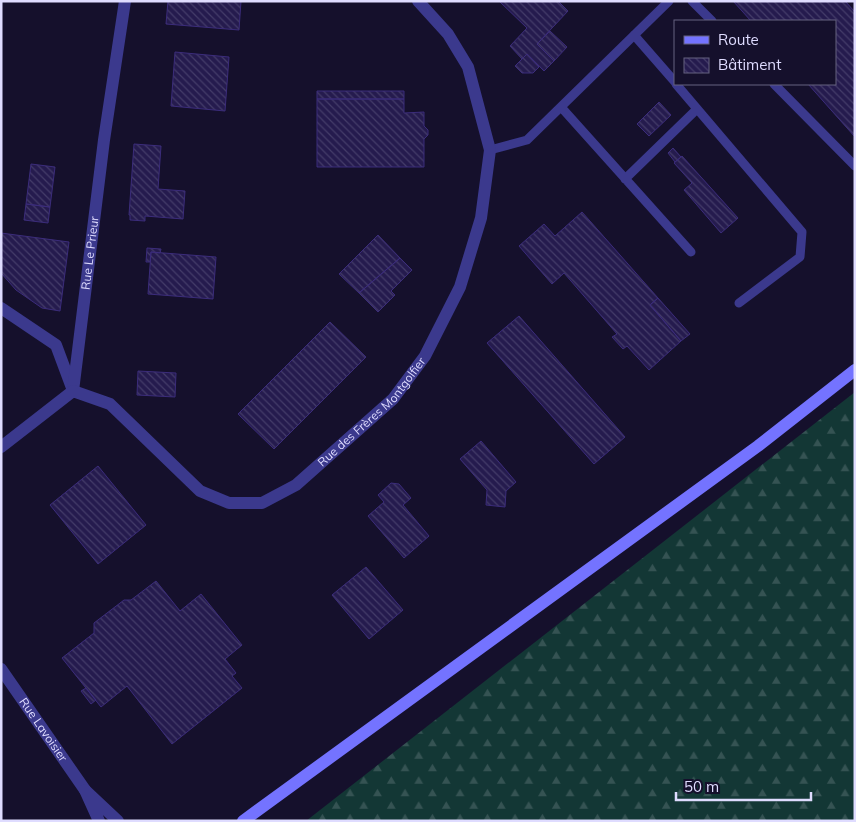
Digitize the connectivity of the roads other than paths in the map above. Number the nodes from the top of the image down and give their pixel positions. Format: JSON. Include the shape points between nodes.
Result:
{"nodes":[{"id":1,"x":125,"y":1,"type":"edge"},
{"id":2,"x":418,"y":1,"type":"edge"},
{"id":3,"x":669,"y":1,"type":"edge"},
{"id":4,"x":692,"y":1,"type":"edge"},
{"id":5,"x":711,"y":20,"type":"edge"},
{"id":6,"x":634,"y":35,"type":"junction"},
{"id":7,"x":674,"y":82,"type":"edge"},
{"id":8,"x":677,"y":85,"type":"edge"},
{"id":9,"x":775,"y":85,"type":"edge"},
{"id":10,"x":561,"y":107,"type":"junction"},
{"id":11,"x":697,"y":109,"type":"junction"},
{"id":12,"x":490,"y":150,"type":"junction"},
{"id":13,"x":855,"y":166,"type":"edge"},
{"id":14,"x":625,"y":179,"type":"junction"},
{"id":15,"x":691,"y":252,"type":"dead end"},
{"id":16,"x":739,"y":303,"type":"dead end"},
{"id":17,"x":1,"y":308,"type":"edge"},
{"id":18,"x":855,"y":370,"type":"edge"},
{"id":19,"x":73,"y":391,"type":"junction"},
{"id":20,"x":1,"y":447,"type":"edge"},
{"id":21,"x":1,"y":669,"type":"edge"},
{"id":22,"x":85,"y":790,"type":"junction"},
{"id":23,"x":99,"y":821,"type":"edge"},
{"id":24,"x":118,"y":821,"type":"edge"},
{"id":25,"x":243,"y":821,"type":"edge"}],
"edges":[{"from":1,"to":19,"type":"street","name":"Rue Le Prieur"},
{"from":2,"to":12,"type":"street","name":"Rue des Frères Montgolfier","via":[[448,34],[468,66]]},
{"from":3,"to":6,"type":"lane"},
{"from":4,"to":5,"type":"lane"},
{"from":6,"to":7,"type":"lane"},
{"from":6,"to":10,"type":"lane"},
{"from":8,"to":11,"type":"lane"},
{"from":9,"to":13,"type":"lane"},
{"from":10,"to":12,"type":"lane","via":[[527,140]]},
{"from":10,"to":14,"type":"lane"},
{"from":11,"to":14,"type":"lane"},
{"from":11,"to":16,"type":"lane","via":[[802,232],[800,257]]},
{"from":12,"to":19,"type":"street","name":"Rue des Frères Montgolfier","via":[[481,218],[460,286],[425,356],[393,399],[296,485],[262,503],[229,503],[200,491],[110,404]]},
{"from":14,"to":15,"type":"lane"},
{"from":17,"to":19,"type":"street","via":[[56,345]]},
{"from":18,"to":25,"type":"main road","via":[[710,481]]},
{"from":19,"to":20,"type":"street"},
{"from":21,"to":22,"type":"street","name":"Rue Lavoisier"},
{"from":22,"to":23,"type":"street","name":"Rue Lavoisier"},
{"from":22,"to":24,"type":"street","name":"Rue Lavoisier"}]}
